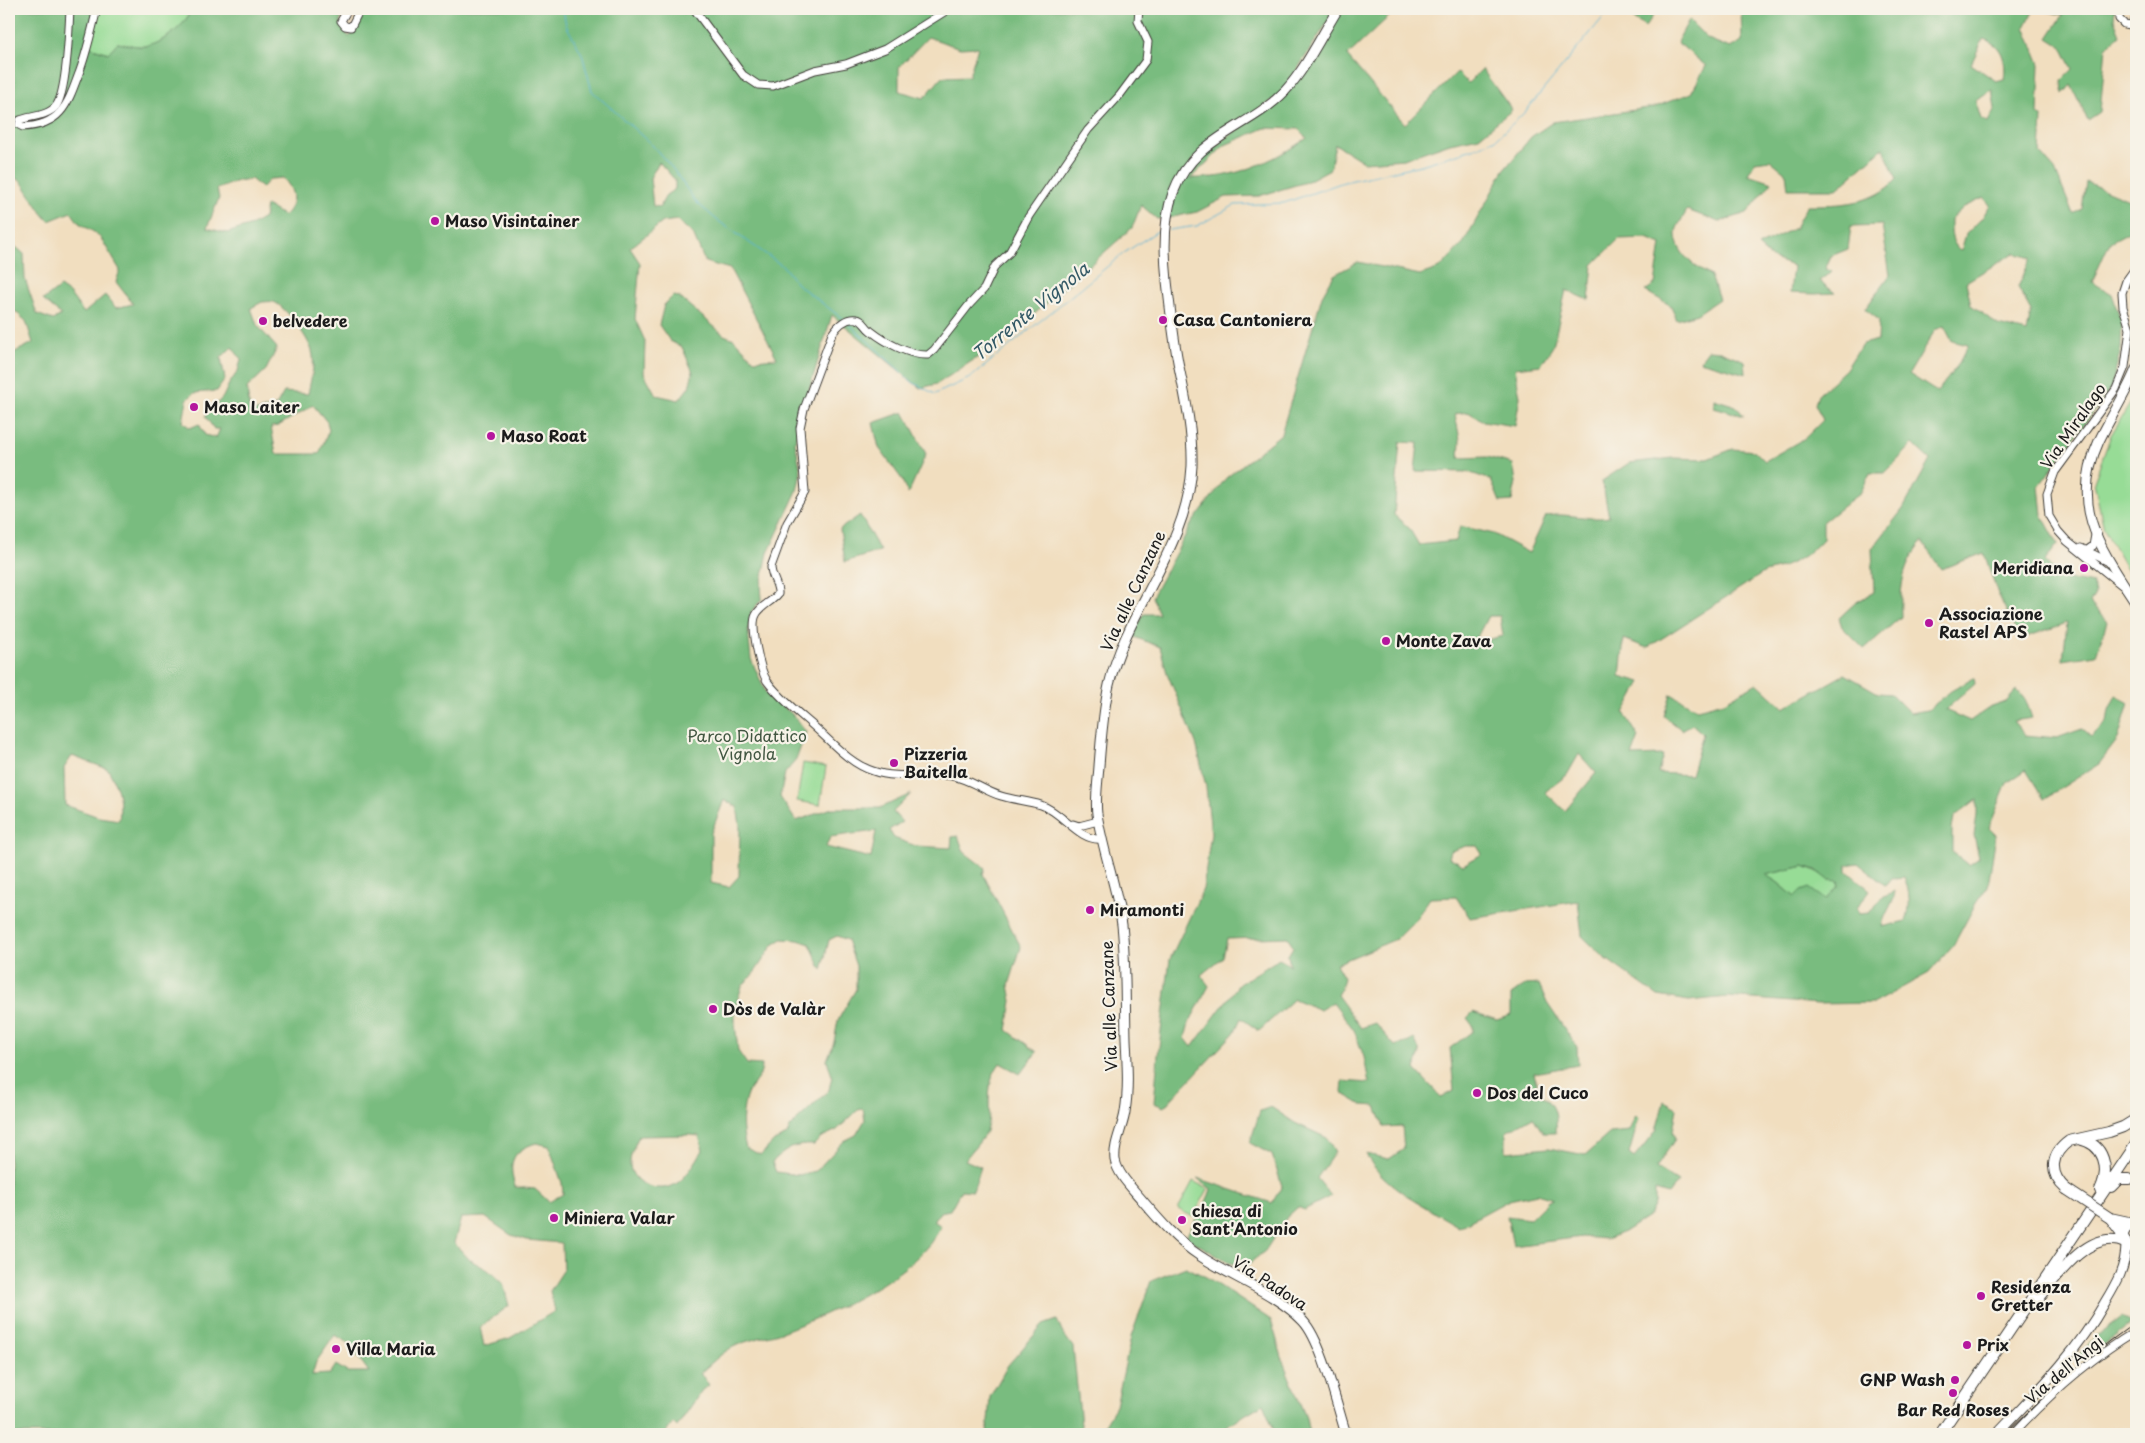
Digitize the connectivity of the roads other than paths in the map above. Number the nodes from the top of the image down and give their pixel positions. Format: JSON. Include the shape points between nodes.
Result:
{"nodes":[{"id":1,"x":70,"y":9,"type":"edge"},
{"id":2,"x":97,"y":9,"type":"edge"},
{"id":3,"x":348,"y":9,"type":"edge"},
{"id":4,"x":360,"y":9,"type":"edge"},
{"id":5,"x":694,"y":9,"type":"edge"},
{"id":6,"x":949,"y":9,"type":"edge"},
{"id":7,"x":1139,"y":9,"type":"edge"},
{"id":8,"x":1338,"y":9,"type":"edge"},
{"id":9,"x":2119,"y":9,"type":"edge"},
{"id":10,"x":2136,"y":18,"type":"edge"},
{"id":11,"x":2136,"y":267,"type":"edge"},
{"id":12,"x":2136,"y":369,"type":"edge"},
{"id":13,"x":2095,"y":535,"type":"junction"},
{"id":14,"x":2067,"y":541,"type":"junction"},
{"id":15,"x":2086,"y":551,"type":"junction"},
{"id":16,"x":2110,"y":562,"type":"junction"},
{"id":17,"x":2099,"y":567,"type":"junction"},
{"id":18,"x":2128,"y":590,"type":"junction"},
{"id":19,"x":2136,"y":603,"type":"edge"},
{"id":20,"x":1098,"y":821,"type":"junction"},
{"id":21,"x":1070,"y":824,"type":"junction"},
{"id":22,"x":1102,"y":839,"type":"junction"},
{"id":23,"x":2136,"y":1119,"type":"edge"},
{"id":24,"x":2078,"y":1138,"type":"junction"},
{"id":25,"x":2136,"y":1144,"type":"edge"},
{"id":26,"x":2129,"y":1179,"type":"dead end"},
{"id":27,"x":2098,"y":1200,"type":"junction"},
{"id":28,"x":2089,"y":1213,"type":"junction"},
{"id":29,"x":2114,"y":1221,"type":"junction"},
{"id":30,"x":2135,"y":1223,"type":"edge"},
{"id":31,"x":1169,"y":1230,"type":"joint"},
{"id":32,"x":2125,"y":1240,"type":"junction"},
{"id":33,"x":2136,"y":1249,"type":"edge"},
{"id":34,"x":2136,"y":1254,"type":"edge"},
{"id":35,"x":2122,"y":1272,"type":"junction"},
{"id":36,"x":2136,"y":1331,"type":"edge"},
{"id":37,"x":1991,"y":1358,"type":"junction"},
{"id":38,"x":1962,"y":1403,"type":"junction"},
{"id":39,"x":1346,"y":1434,"type":"edge"},
{"id":40,"x":1940,"y":1434,"type":"edge"},
{"id":41,"x":1947,"y":1434,"type":"edge"},
{"id":42,"x":1997,"y":1434,"type":"edge"},
{"id":43,"x":2013,"y":1434,"type":"edge"}],
"edges":[{"from":1,"to":2,"type":"street","via":[[68,54],[59,101],[51,111],[20,120],[19,125],[23,127],[48,121],[67,105],[85,59]]},
{"from":3,"to":4,"type":"street","via":[[341,22],[351,27]]},
{"from":5,"to":6,"type":"street","via":[[744,75],[758,84],[773,86],[884,49]]},
{"from":7,"to":21,"type":"street","via":[[1138,20],[1148,42],[1146,60],[1088,130],[1029,216],[1009,253],[996,266],[984,289],[934,350],[928,355],[913,353],[868,330],[862,320],[856,318],[841,323],[832,334],[801,420],[800,449],[805,492],[787,522],[771,567],[778,594],[755,617],[757,648],[764,675],[784,701],[854,762],[885,774],[932,774],[959,778],[1000,796],[1048,808]]},
{"from":8,"to":20,"type":"main road","name":"Via alle Canzane","via":[[1298,76],[1283,94],[1208,145],[1180,177],[1172,195],[1165,238],[1166,264],[1172,323],[1185,391],[1192,468],[1178,532],[1125,636],[1110,682],[1104,708],[1096,796]]},
{"from":9,"to":10,"type":"street","via":[[2119,19],[2124,24],[2131,25]]},
{"from":11,"to":14,"type":"street","name":"Via Miralago","via":[[2122,293],[2130,329],[2125,367],[2116,390],[2055,472],[2047,494],[2049,516]]},
{"from":12,"to":13,"type":"main road","via":[[2092,458],[2088,493]]},
{"from":13,"to":15,"type":"street","via":[[2093,546]]},
{"from":13,"to":16,"type":"main road"},
{"from":14,"to":15,"type":"street"},
{"from":14,"to":17,"type":"street"},
{"from":15,"to":16,"type":"street"},
{"from":16,"to":17,"type":"street","via":[[2107,567]]},
{"from":16,"to":18,"type":"main road"},
{"from":17,"to":18,"type":"street"},
{"from":18,"to":19,"type":"main road"},
{"from":20,"to":21,"type":"street","via":[[1079,826]]},
{"from":20,"to":22,"type":"main road","name":"Via alle Canzane"},
{"from":21,"to":22,"type":"street","via":[[1090,839]]},
{"from":22,"to":31,"type":"main road","name":"Via alle Canzane","via":[[1122,925],[1124,963],[1126,1106],[1115,1160],[1123,1178]]},
{"from":23,"to":24,"type":"highway","via":[[2123,1127]]},
{"from":24,"to":28,"type":"highway","via":[[2090,1142],[2104,1158],[2103,1184]]},
{"from":24,"to":29,"type":"highway","bridge":true,"via":[[2063,1145],[2054,1157],[2054,1173],[2058,1182]]},
{"from":25,"to":27,"type":"highway"},
{"from":26,"to":27,"type":"highway","via":[[2119,1179]]},
{"from":27,"to":28,"type":"highway"},
{"from":28,"to":37,"type":"highway"},
{"from":29,"to":30,"type":"highway"},
{"from":29,"to":32,"type":"highway"},
{"from":30,"to":32,"type":"main road","via":[[2125,1229]]},
{"from":31,"to":39,"type":"main road","name":"Via Padova","via":[[1200,1257],[1290,1310],[1304,1322],[1320,1352]]},
{"from":32,"to":33,"type":"main road"},
{"from":32,"to":35,"type":"main road","via":[[2126,1257]]},
{"from":32,"to":37,"type":"highway","via":[[2106,1239],[2076,1255]]},
{"from":34,"to":35,"type":"main road"},
{"from":35,"to":42,"type":"main road","via":[[2093,1325],[2062,1366]]},
{"from":36,"to":43,"type":"street","name":"Via dell'Angi","via":[[2082,1369]]},
{"from":37,"to":38,"type":"highway"},
{"from":38,"to":40,"type":"highway"},
{"from":38,"to":41,"type":"highway"}]}
